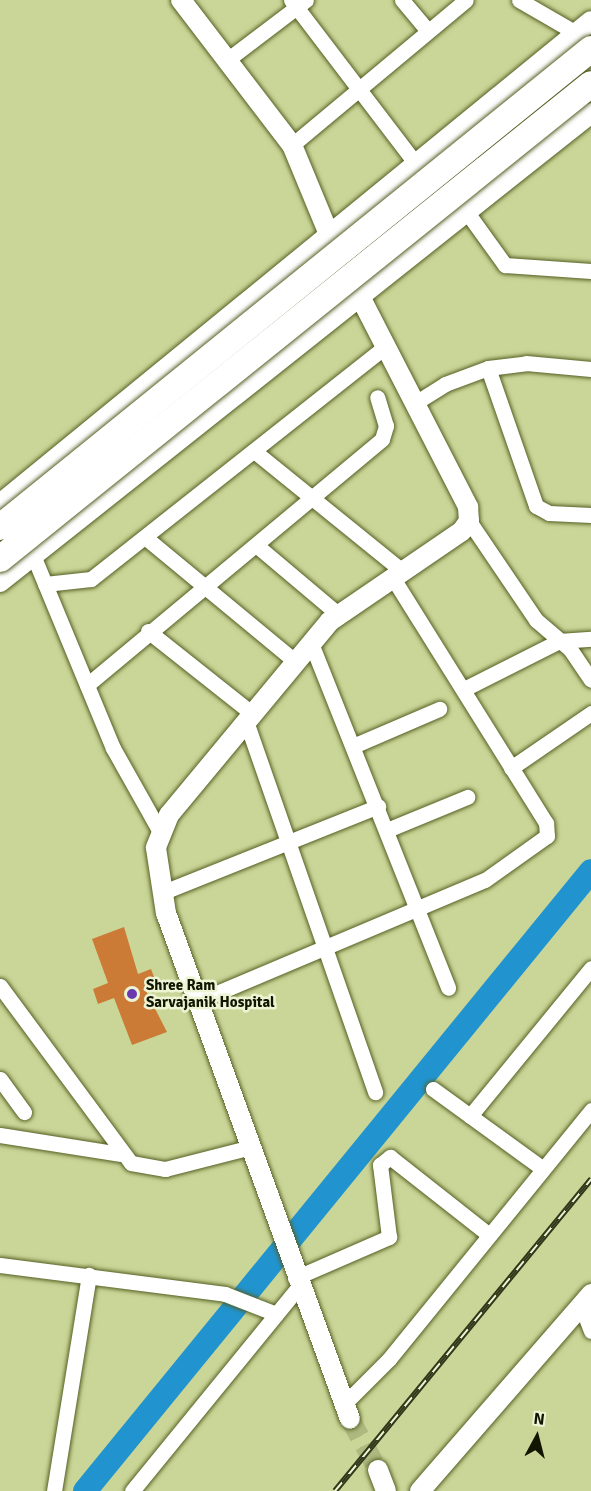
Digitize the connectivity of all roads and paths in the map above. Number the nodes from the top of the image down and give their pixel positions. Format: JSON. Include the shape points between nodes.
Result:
{"nodes":[{"id":1,"x":181,"y":0,"type":"edge"},
{"id":2,"x":402,"y":0,"type":"edge"},
{"id":3,"x":466,"y":0,"type":"edge"},
{"id":4,"x":519,"y":0,"type":"edge"},
{"id":5,"x":298,"y":2,"type":"edge"},
{"id":6,"x":427,"y":30,"type":"junction"},
{"id":7,"x":586,"y":34,"type":"edge"},
{"id":8,"x":227,"y":60,"type":"junction"},
{"id":9,"x":591,"y":84,"type":"edge"},
{"id":10,"x":358,"y":88,"type":"junction"},
{"id":11,"x":591,"y":113,"type":"edge"},
{"id":12,"x":292,"y":145,"type":"junction"},
{"id":13,"x":415,"y":163,"type":"junction"},
{"id":14,"x":466,"y":211,"type":"junction"},
{"id":15,"x":329,"y":233,"type":"junction"},
{"id":16,"x":591,"y":271,"type":"edge"},
{"id":17,"x":358,"y":294,"type":"junction"},
{"id":18,"x":386,"y":347,"type":"junction"},
{"id":19,"x":488,"y":368,"type":"junction"},
{"id":20,"x":591,"y":369,"type":"edge"},
{"id":21,"x":377,"y":397,"type":"dead end"},
{"id":22,"x":415,"y":403,"type":"junction"},
{"id":23,"x":254,"y":451,"type":"junction"},
{"id":24,"x":312,"y":500,"type":"junction"},
{"id":25,"x":0,"y":504,"type":"edge"},
{"id":26,"x":591,"y":515,"type":"edge"},
{"id":27,"x":469,"y":521,"type":"junction"},
{"id":28,"x":0,"y":527,"type":"edge"},
{"id":29,"x":146,"y":538,"type":"junction"},
{"id":30,"x":256,"y":545,"type":"junction"},
{"id":31,"x":33,"y":555,"type":"junction"},
{"id":32,"x":0,"y":559,"type":"edge"},
{"id":33,"x":397,"y":574,"type":"junction"},
{"id":34,"x":0,"y":582,"type":"edge"},
{"id":35,"x":45,"y":584,"type":"junction"},
{"id":36,"x":203,"y":587,"type":"junction"},
{"id":37,"x":338,"y":614,"type":"junction"},
{"id":38,"x":148,"y":632,"type":"junction"},
{"id":39,"x":591,"y":639,"type":"edge"},
{"id":40,"x":559,"y":641,"type":"junction"},
{"id":41,"x":311,"y":643,"type":"junction"},
{"id":42,"x":296,"y":662,"type":"junction"},
{"id":43,"x":591,"y":680,"type":"edge"},
{"id":44,"x":87,"y":685,"type":"junction"},
{"id":45,"x":464,"y":689,"type":"junction"},
{"id":46,"x":439,"y":709,"type":"dead end"},
{"id":47,"x":591,"y":713,"type":"edge"},
{"id":48,"x":250,"y":719,"type":"junction"},
{"id":49,"x":353,"y":746,"type":"junction"},
{"id":50,"x":511,"y":768,"type":"junction"},
{"id":51,"x":467,"y":797,"type":"dead end"},
{"id":52,"x":378,"y":806,"type":"junction"},
{"id":53,"x":159,"y":830,"type":"junction"},
{"id":54,"x":387,"y":830,"type":"junction"},
{"id":55,"x":288,"y":843,"type":"junction"},
{"id":56,"x":161,"y":893,"type":"junction"},
{"id":57,"x":417,"y":911,"type":"junction"},
{"id":58,"x":324,"y":949,"type":"junction"},
{"id":59,"x":591,"y":968,"type":"edge"},
{"id":60,"x":0,"y":986,"type":"edge"},
{"id":61,"x":448,"y":988,"type":"dead end"},
{"id":62,"x":198,"y":1001,"type":"junction"},
{"id":63,"x":0,"y":1079,"type":"edge"},
{"id":64,"x":433,"y":1089,"type":"dead end"},
{"id":65,"x":375,"y":1092,"type":"dead end"},
{"id":66,"x":591,"y":1110,"type":"edge"},
{"id":67,"x":24,"y":1112,"type":"dead end"},
{"id":68,"x":470,"y":1116,"type":"junction"},
{"id":69,"x":0,"y":1135,"type":"edge"},
{"id":70,"x":251,"y":1147,"type":"junction"},
{"id":71,"x":120,"y":1154,"type":"junction"},
{"id":72,"x":543,"y":1168,"type":"junction"},
{"id":73,"x":489,"y":1234,"type":"junction"},
{"id":74,"x":0,"y":1265,"type":"edge"},
{"id":75,"x":89,"y":1275,"type":"junction"},
{"id":76,"x":294,"y":1275,"type":"junction"},
{"id":77,"x":586,"y":1300,"type":"edge"},
{"id":78,"x":276,"y":1314,"type":"junction"},
{"id":79,"x":591,"y":1331,"type":"edge"},
{"id":80,"x":347,"y":1412,"type":"joint"},
{"id":81,"x":378,"y":1470,"type":"tunnel mouth"},
{"id":82,"x":54,"y":1491,"type":"edge"},
{"id":83,"x":132,"y":1491,"type":"edge"},
{"id":84,"x":386,"y":1491,"type":"edge"},
{"id":85,"x":420,"y":1491,"type":"edge"}],
"edges":[{"from":1,"to":8,"type":"street"},
{"from":2,"to":6,"type":"street"},
{"from":3,"to":6,"type":"street"},
{"from":4,"to":7,"type":"street"},
{"from":5,"to":8,"type":"street"},
{"from":5,"to":10,"type":"street"},
{"from":6,"to":10,"type":"street"},
{"from":7,"to":13,"type":"street"},
{"from":7,"to":28,"type":"highway","bridge":true},
{"from":8,"to":12,"type":"street"},
{"from":9,"to":32,"type":"highway","bridge":true},
{"from":10,"to":12,"type":"street"},
{"from":10,"to":13,"type":"street"},
{"from":11,"to":14,"type":"street"},
{"from":12,"to":15,"type":"street"},
{"from":13,"to":15,"type":"street"},
{"from":14,"to":16,"type":"street","via":[[504,266]]},
{"from":14,"to":17,"type":"street"},
{"from":15,"to":17,"type":"street"},
{"from":15,"to":25,"type":"street"},
{"from":17,"to":18,"type":"street"},
{"from":17,"to":31,"type":"street"},
{"from":18,"to":22,"type":"street"},
{"from":18,"to":23,"type":"street"},
{"from":19,"to":20,"type":"street","via":[[526,363]]},
{"from":19,"to":22,"type":"street","via":[[445,384]]},
{"from":19,"to":26,"type":"street","via":[[536,506],[549,513]]},
{"from":21,"to":24,"type":"street","via":[[385,436]]},
{"from":22,"to":27,"type":"street","via":[[462,494]]},
{"from":23,"to":24,"type":"street"},
{"from":23,"to":29,"type":"street"},
{"from":24,"to":30,"type":"street"},
{"from":24,"to":33,"type":"street"},
{"from":27,"to":33,"type":"street"},
{"from":27,"to":40,"type":"street","via":[[536,620]]},
{"from":29,"to":35,"type":"street","via":[[84,583]]},
{"from":29,"to":36,"type":"street"},
{"from":30,"to":36,"type":"street"},
{"from":30,"to":37,"type":"street"},
{"from":31,"to":34,"type":"street"},
{"from":31,"to":35,"type":"street"},
{"from":33,"to":37,"type":"street"},
{"from":33,"to":45,"type":"street"},
{"from":35,"to":44,"type":"street"},
{"from":36,"to":38,"type":"street"},
{"from":36,"to":42,"type":"street"},
{"from":37,"to":41,"type":"street"},
{"from":38,"to":44,"type":"street"},
{"from":38,"to":48,"type":"street"},
{"from":39,"to":40,"type":"street"},
{"from":40,"to":43,"type":"street"},
{"from":40,"to":45,"type":"street"},
{"from":41,"to":42,"type":"street"},
{"from":41,"to":49,"type":"street"},
{"from":42,"to":48,"type":"street"},
{"from":44,"to":53,"type":"street","via":[[113,748]]},
{"from":45,"to":50,"type":"street"},
{"from":46,"to":49,"type":"street"},
{"from":47,"to":50,"type":"street"},
{"from":48,"to":53,"type":"street"},
{"from":48,"to":55,"type":"street"},
{"from":49,"to":52,"type":"street"},
{"from":50,"to":57,"type":"street","via":[[546,823],[547,836],[502,870]]},
{"from":51,"to":54,"type":"street"},
{"from":52,"to":54,"type":"street"},
{"from":52,"to":55,"type":"street"},
{"from":53,"to":56,"type":"street"},
{"from":54,"to":57,"type":"street"},
{"from":55,"to":56,"type":"street"},
{"from":55,"to":58,"type":"street"},
{"from":56,"to":62,"type":"street"},
{"from":57,"to":58,"type":"street"},
{"from":57,"to":61,"type":"street"},
{"from":58,"to":62,"type":"street"},
{"from":58,"to":65,"type":"street"},
{"from":59,"to":68,"type":"street"},
{"from":60,"to":71,"type":"street"},
{"from":62,"to":70,"type":"street"},
{"from":63,"to":67,"type":"street"},
{"from":64,"to":68,"type":"street"},
{"from":66,"to":72,"type":"street"},
{"from":68,"to":72,"type":"street"},
{"from":69,"to":71,"type":"street"},
{"from":70,"to":71,"type":"street","via":[[152,1169]]},
{"from":70,"to":76,"type":"street"},
{"from":72,"to":73,"type":"street"},
{"from":73,"to":76,"type":"street","via":[[390,1157],[380,1166],[389,1237]]},
{"from":73,"to":80,"type":"street"},
{"from":74,"to":75,"type":"street"},
{"from":75,"to":78,"type":"street","via":[[225,1294],[252,1300]]},
{"from":75,"to":82,"type":"street"},
{"from":76,"to":78,"type":"street"},
{"from":76,"to":80,"type":"street"},
{"from":77,"to":79,"type":"street"},
{"from":77,"to":85,"type":"street"},
{"from":78,"to":83,"type":"street"},
{"from":81,"to":84,"type":"street"}]}
